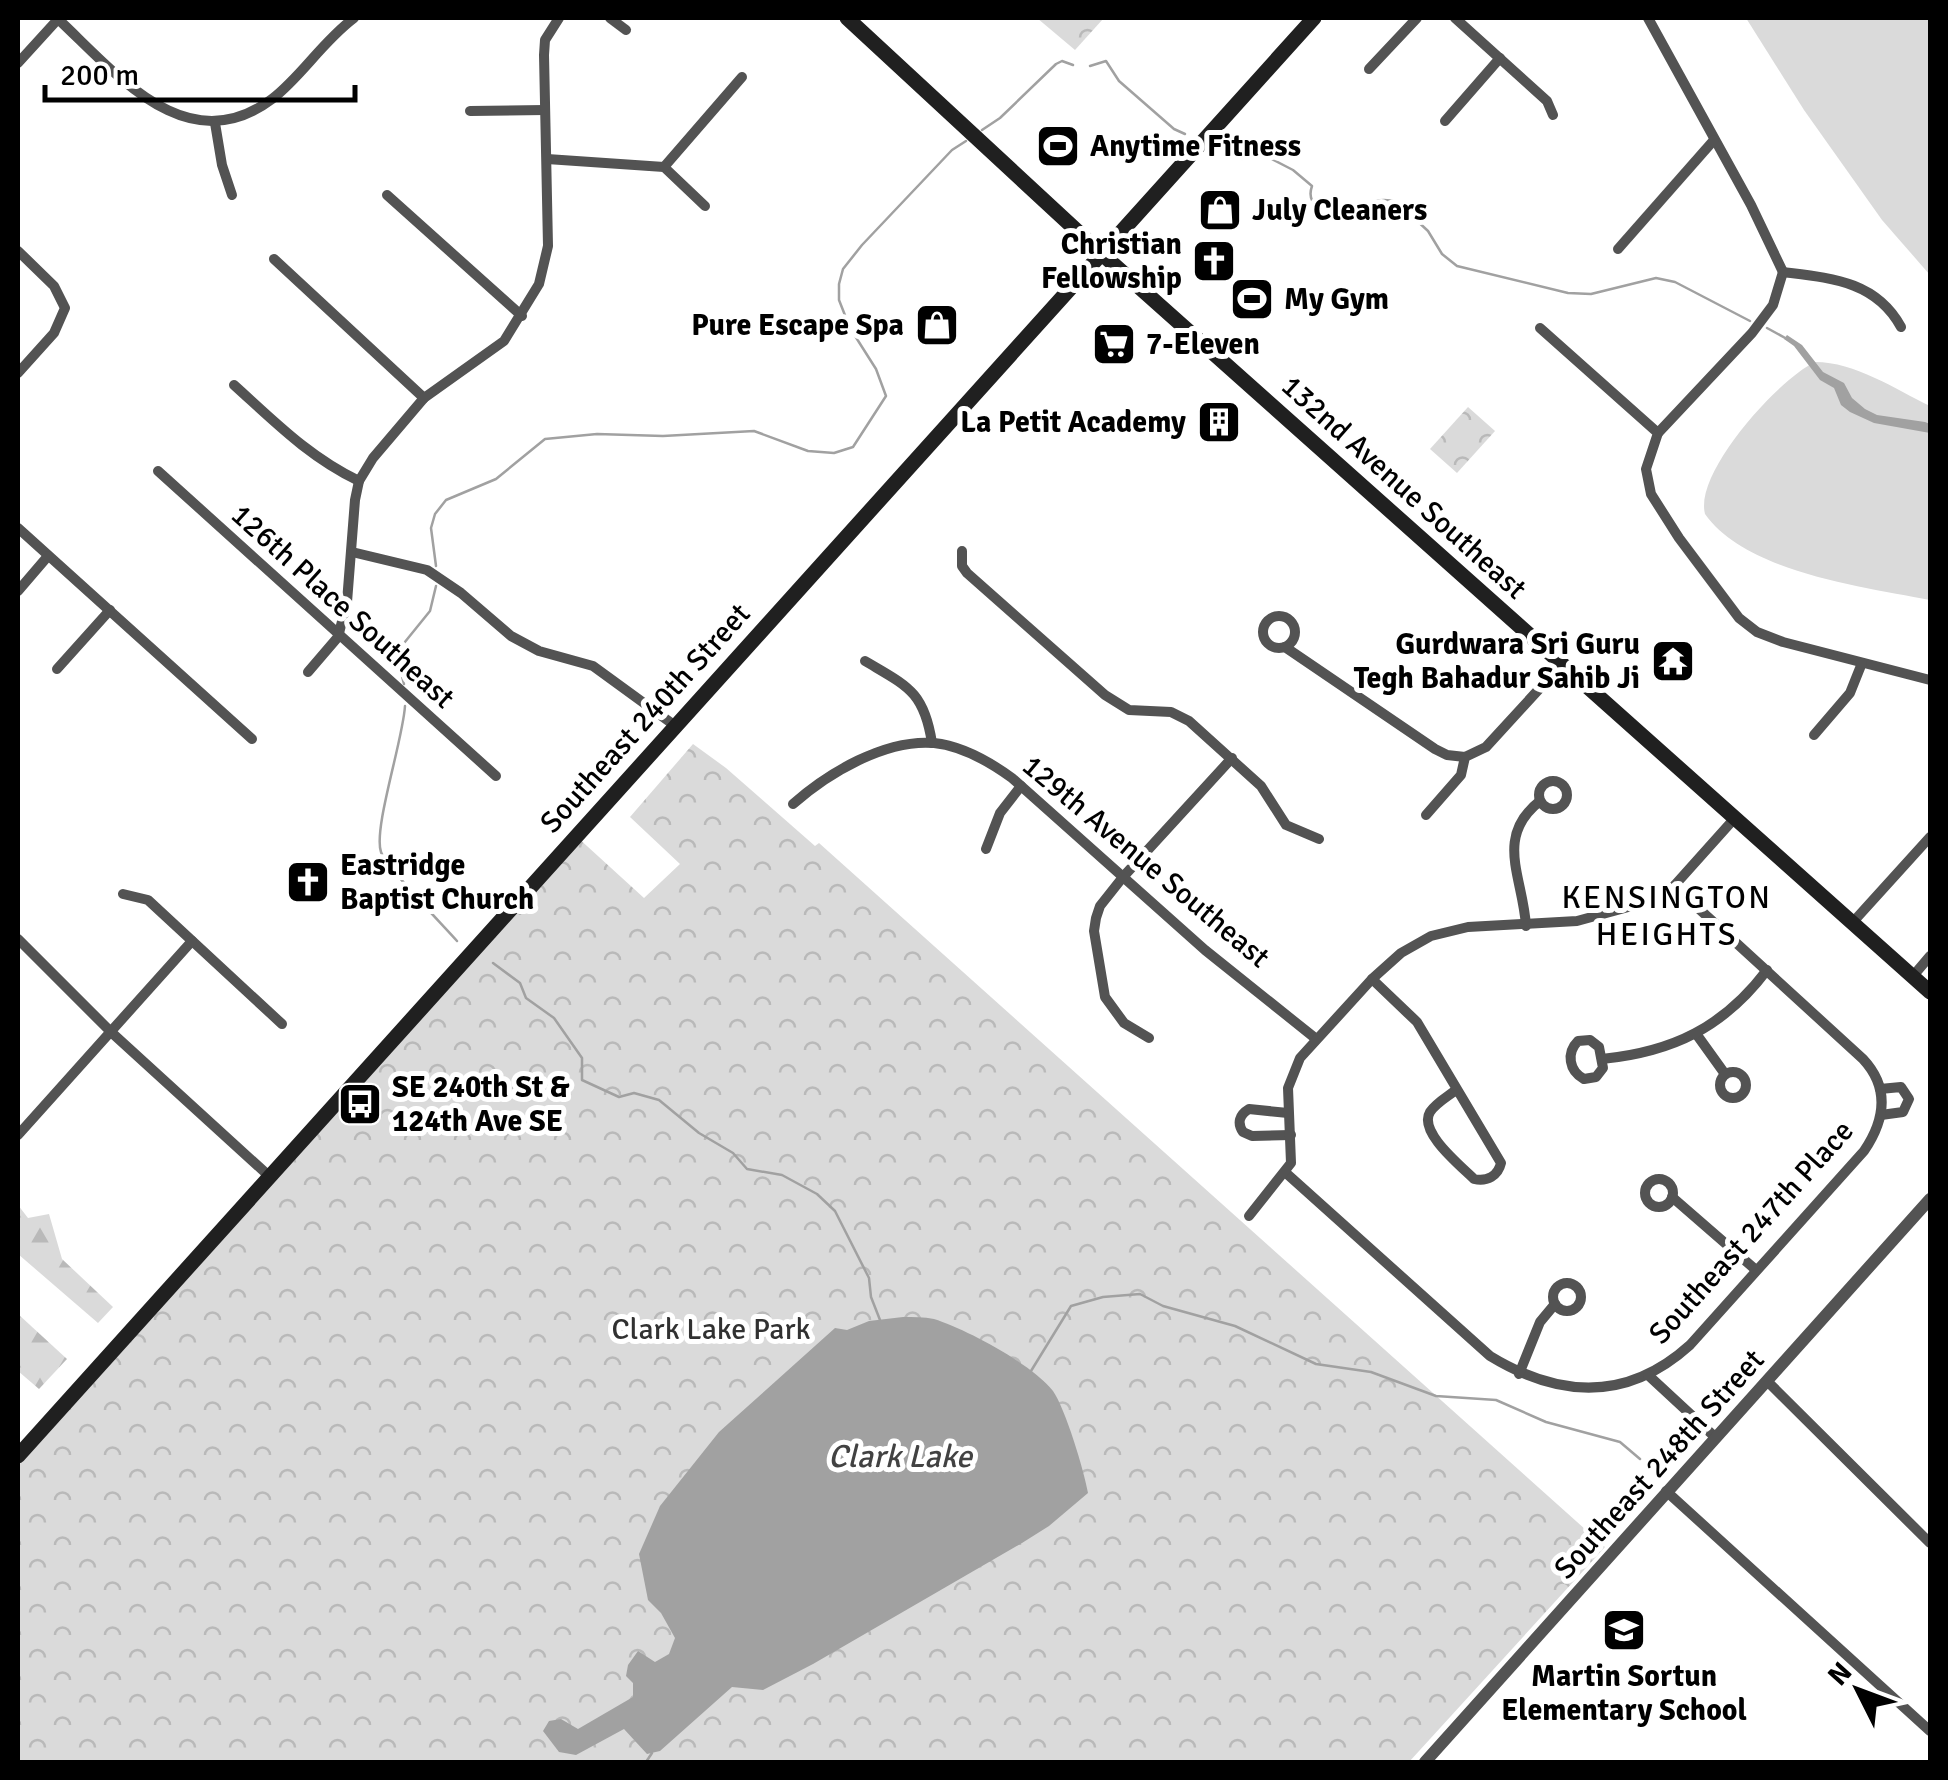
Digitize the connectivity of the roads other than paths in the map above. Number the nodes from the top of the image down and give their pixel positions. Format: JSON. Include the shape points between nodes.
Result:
{"nodes":[{"id":1,"x":58,"y":18,"type":"edge"},
{"id":2,"x":354,"y":18,"type":"edge"},
{"id":3,"x":559,"y":18,"type":"edge"},
{"id":4,"x":610,"y":18,"type":"edge"},
{"id":5,"x":847,"y":18,"type":"edge"},
{"id":6,"x":1314,"y":18,"type":"edge"},
{"id":7,"x":1417,"y":18,"type":"edge"},
{"id":8,"x":1455,"y":18,"type":"edge"},
{"id":9,"x":1648,"y":18,"type":"edge"},
{"id":10,"x":626,"y":30,"type":"dead end"},
{"id":11,"x":1500,"y":58,"type":"junction"},
{"id":12,"x":18,"y":64,"type":"edge"},
{"id":13,"x":1369,"y":70,"type":"dead end"},
{"id":14,"x":742,"y":77,"type":"dead end"},
{"id":15,"x":545,"y":110,"type":"junction"},
{"id":16,"x":470,"y":111,"type":"dead end"},
{"id":17,"x":1552,"y":115,"type":"dead end"},
{"id":18,"x":1445,"y":122,"type":"dead end"},
{"id":19,"x":214,"y":123,"type":"junction"},
{"id":20,"x":1714,"y":140,"type":"junction"},
{"id":21,"x":547,"y":160,"type":"junction"},
{"id":22,"x":664,"y":167,"type":"junction"},
{"id":23,"x":232,"y":195,"type":"dead end"},
{"id":24,"x":387,"y":195,"type":"dead end"},
{"id":25,"x":705,"y":206,"type":"dead end"},
{"id":26,"x":1618,"y":249,"type":"dead end"},
{"id":27,"x":18,"y":251,"type":"edge"},
{"id":28,"x":1102,"y":254,"type":"junction"},
{"id":29,"x":274,"y":260,"type":"dead end"},
{"id":30,"x":1783,"y":272,"type":"junction"},
{"id":31,"x":522,"y":316,"type":"junction"},
{"id":32,"x":1902,"y":327,"type":"dead end"},
{"id":33,"x":1540,"y":328,"type":"dead end"},
{"id":34,"x":18,"y":374,"type":"edge"},
{"id":35,"x":234,"y":384,"type":"dead end"},
{"id":36,"x":424,"y":398,"type":"junction"},
{"id":37,"x":1658,"y":433,"type":"junction"},
{"id":38,"x":158,"y":471,"type":"dead end"},
{"id":39,"x":359,"y":480,"type":"junction"},
{"id":40,"x":18,"y":528,"type":"edge"},
{"id":41,"x":962,"y":551,"type":"dead end"},
{"id":42,"x":352,"y":552,"type":"junction"},
{"id":43,"x":48,"y":556,"type":"junction"},
{"id":44,"x":18,"y":592,"type":"edge"},
{"id":45,"x":110,"y":610,"type":"junction"},
{"id":46,"x":338,"y":637,"type":"junction"},
{"id":47,"x":1285,"y":647,"type":"dead end"},
{"id":48,"x":865,"y":661,"type":"dead end"},
{"id":49,"x":1862,"y":663,"type":"junction"},
{"id":50,"x":1562,"y":664,"type":"junction"},
{"id":51,"x":57,"y":669,"type":"dead end"},
{"id":52,"x":308,"y":672,"type":"dead end"},
{"id":53,"x":1930,"y":680,"type":"edge"},
{"id":54,"x":674,"y":725,"type":"junction"},
{"id":55,"x":1814,"y":735,"type":"dead end"},
{"id":56,"x":252,"y":739,"type":"dead end"},
{"id":57,"x":932,"y":743,"type":"junction"},
{"id":58,"x":1464,"y":757,"type":"junction"},
{"id":59,"x":1232,"y":758,"type":"junction"},
{"id":60,"x":496,"y":776,"type":"dead end"},
{"id":61,"x":1021,"y":786,"type":"junction"},
{"id":62,"x":1540,"y":801,"type":"dead end"},
{"id":63,"x":793,"y":804,"type":"dead end"},
{"id":64,"x":1426,"y":815,"type":"dead end"},
{"id":65,"x":1734,"y":819,"type":"junction"},
{"id":66,"x":1930,"y":837,"type":"edge"},
{"id":67,"x":1319,"y":838,"type":"dead end"},
{"id":68,"x":986,"y":849,"type":"dead end"},
{"id":69,"x":1123,"y":878,"type":"junction"},
{"id":70,"x":1674,"y":886,"type":"junction"},
{"id":71,"x":123,"y":894,"type":"dead end"},
{"id":72,"x":1853,"y":922,"type":"junction"},
{"id":73,"x":1526,"y":926,"type":"junction"},
{"id":74,"x":18,"y":940,"type":"edge"},
{"id":75,"x":192,"y":941,"type":"junction"},
{"id":76,"x":1930,"y":956,"type":"edge"},
{"id":77,"x":1767,"y":970,"type":"junction"},
{"id":78,"x":1372,"y":979,"type":"junction"},
{"id":79,"x":1924,"y":982,"type":"edge"},
{"id":80,"x":282,"y":1024,"type":"dead end"},
{"id":81,"x":111,"y":1032,"type":"junction"},
{"id":82,"x":1697,"y":1035,"type":"junction"},
{"id":83,"x":1148,"y":1038,"type":"dead end"},
{"id":84,"x":1315,"y":1038,"type":"junction"},
{"id":85,"x":1602,"y":1058,"type":"dead end"},
{"id":86,"x":1725,"y":1074,"type":"dead end"},
{"id":87,"x":1880,"y":1088,"type":"junction"},
{"id":88,"x":1456,"y":1090,"type":"junction"},
{"id":89,"x":1882,"y":1110,"type":"junction"},
{"id":90,"x":1288,"y":1113,"type":"junction"},
{"id":91,"x":18,"y":1135,"type":"edge"},
{"id":92,"x":1291,"y":1135,"type":"junction"},
{"id":93,"x":1286,"y":1173,"type":"junction"},
{"id":94,"x":268,"y":1176,"type":"junction"},
{"id":95,"x":1672,"y":1197,"type":"dead end"},
{"id":96,"x":1930,"y":1199,"type":"edge"},
{"id":97,"x":1249,"y":1216,"type":"dead end"},
{"id":98,"x":1756,"y":1270,"type":"junction"},
{"id":99,"x":1555,"y":1304,"type":"dead end"},
{"id":100,"x":1520,"y":1374,"type":"junction"},
{"id":101,"x":1648,"y":1375,"type":"junction"},
{"id":102,"x":1767,"y":1380,"type":"junction"},
{"id":103,"x":1714,"y":1437,"type":"junction"},
{"id":104,"x":18,"y":1456,"type":"edge"},
{"id":105,"x":1666,"y":1491,"type":"junction"},
{"id":106,"x":1930,"y":1543,"type":"edge"},
{"id":107,"x":1930,"y":1730,"type":"edge"},
{"id":108,"x":1425,"y":1762,"type":"edge"}],
"edges":[{"from":1,"to":12,"type":"street"},
{"from":1,"to":19,"type":"street","via":[[133,90],[181,116]]},
{"from":2,"to":19,"type":"street","via":[[272,99]]},
{"from":3,"to":15,"type":"street","via":[[545,40]]},
{"from":4,"to":10,"type":"street"},
{"from":5,"to":28,"type":"main road","name":"132nd Avenue Southeast"},
{"from":6,"to":28,"type":"main road","name":"Southeast 240th Street"},
{"from":7,"to":13,"type":"street"},
{"from":8,"to":11,"type":"street"},
{"from":9,"to":20,"type":"street"},
{"from":11,"to":17,"type":"street","via":[[1546,100]]},
{"from":11,"to":18,"type":"street"},
{"from":14,"to":22,"type":"street"},
{"from":15,"to":16,"type":"street"},
{"from":15,"to":21,"type":"street"},
{"from":19,"to":23,"type":"street"},
{"from":20,"to":26,"type":"street"},
{"from":20,"to":30,"type":"street"},
{"from":21,"to":22,"type":"street"},
{"from":21,"to":31,"type":"street","via":[[546,258]]},
{"from":22,"to":25,"type":"street"},
{"from":24,"to":31,"type":"street"},
{"from":27,"to":34,"type":"street","via":[[54,286],[65,308],[54,333]]},
{"from":28,"to":50,"type":"main road","name":"132nd Avenue Southeast"},
{"from":28,"to":54,"type":"main road","name":"Southeast 240th Street"},
{"from":29,"to":36,"type":"street"},
{"from":30,"to":32,"type":"street","via":[[1854,283],[1876,295]]},
{"from":30,"to":37,"type":"street","via":[[1773,304],[1752,333]]},
{"from":31,"to":36,"type":"street","via":[[486,357]]},
{"from":33,"to":37,"type":"street"},
{"from":35,"to":39,"type":"street","via":[[306,450]]},
{"from":36,"to":39,"type":"street"},
{"from":37,"to":49,"type":"street","via":[[1646,468],[1651,494],[1732,611],[1771,638]]},
{"from":38,"to":46,"type":"street","name":"126th Place Southeast"},
{"from":39,"to":42,"type":"street"},
{"from":40,"to":43,"type":"street"},
{"from":41,"to":59,"type":"street","via":[[967,573],[1105,696],[1129,710],[1179,716]]},
{"from":42,"to":46,"type":"street"},
{"from":42,"to":54,"type":"street","via":[[427,570],[511,636],[593,666]]},
{"from":43,"to":44,"type":"street"},
{"from":43,"to":45,"type":"street"},
{"from":45,"to":51,"type":"street"},
{"from":45,"to":56,"type":"street"},
{"from":46,"to":52,"type":"street"},
{"from":46,"to":60,"type":"street","name":"126th Place Southeast"},
{"from":47,"to":58,"type":"street","via":[[1436,749]]},
{"from":48,"to":57,"type":"street","via":[[917,696]]},
{"from":49,"to":53,"type":"street"},
{"from":49,"to":55,"type":"street","via":[[1850,694]]},
{"from":50,"to":58,"type":"street","via":[[1486,747]]},
{"from":50,"to":65,"type":"main road","name":"132nd Avenue Southeast"},
{"from":54,"to":94,"type":"main road","name":"Southeast 240th Street"},
{"from":57,"to":61,"type":"street","name":"129th Avenue Southeast","via":[[984,760]]},
{"from":57,"to":63,"type":"street","via":[[866,758]]},
{"from":58,"to":64,"type":"street","via":[[1461,776]]},
{"from":59,"to":67,"type":"street","via":[[1266,790],[1286,825]]},
{"from":59,"to":69,"type":"street"},
{"from":61,"to":68,"type":"street","via":[[1000,812]]},
{"from":61,"to":69,"type":"street","name":"129th Avenue Southeast"},
{"from":62,"to":73,"type":"street","via":[[1517,825],[1512,843]]},
{"from":65,"to":70,"type":"street"},
{"from":65,"to":72,"type":"main road","name":"132nd Avenue Southeast"},
{"from":66,"to":72,"type":"street"},
{"from":69,"to":83,"type":"street","via":[[1096,918],[1100,982],[1116,1015]]},
{"from":69,"to":84,"type":"street","name":"129th Avenue Southeast"},
{"from":70,"to":73,"type":"street","via":[[1628,909]]},
{"from":70,"to":77,"type":"street"},
{"from":71,"to":75,"type":"street","via":[[148,900]]},
{"from":72,"to":79,"type":"main road","name":"132nd Avenue Southeast"},
{"from":73,"to":78,"type":"street","via":[[1468,927],[1431,936]]},
{"from":74,"to":81,"type":"street"},
{"from":75,"to":80,"type":"street"},
{"from":75,"to":81,"type":"street"},
{"from":76,"to":79,"type":"street"},
{"from":77,"to":82,"type":"street"},
{"from":77,"to":87,"type":"street","via":[[1864,1059]]},
{"from":78,"to":84,"type":"street"},
{"from":78,"to":88,"type":"street","via":[[1418,1022]]},
{"from":81,"to":91,"type":"street"},
{"from":81,"to":94,"type":"street"},
{"from":82,"to":85,"type":"street"},
{"from":82,"to":86,"type":"street"},
{"from":84,"to":90,"type":"street","via":[[1292,1076]]},
{"from":87,"to":89,"type":"street"},
{"from":87,"to":89,"type":"street","name":"Southeast 247th Place","via":[[1900,1087],[1909,1099],[1903,1112]]},
{"from":88,"to":88,"type":"street","via":[[1430,1112],[1430,1131],[1474,1179],[1490,1178],[1501,1162]]},
{"from":89,"to":98,"type":"street","name":"Southeast 247th Place","via":[[1864,1151]]},
{"from":90,"to":92,"type":"street"},
{"from":90,"to":92,"type":"street","via":[[1249,1109],[1240,1124],[1252,1136]]},
{"from":92,"to":93,"type":"street"},
{"from":93,"to":97,"type":"street"},
{"from":93,"to":100,"type":"street","via":[[1490,1356]]},
{"from":94,"to":104,"type":"main road","name":"Southeast 240th Street"},
{"from":95,"to":98,"type":"street"},
{"from":96,"to":102,"type":"street","name":"Southeast 248th Street"},
{"from":98,"to":101,"type":"street","name":"Southeast 247th Place","via":[[1690,1345]]},
{"from":99,"to":100,"type":"street","via":[[1540,1322]]},
{"from":100,"to":101,"type":"street","via":[[1592,1388]]},
{"from":101,"to":103,"type":"street"},
{"from":102,"to":103,"type":"street","name":"Southeast 248th Street"},
{"from":102,"to":106,"type":"street"},
{"from":103,"to":105,"type":"street","name":"Southeast 248th Street"},
{"from":105,"to":107,"type":"street"},
{"from":105,"to":108,"type":"street","name":"Southeast 248th Street"}]}
